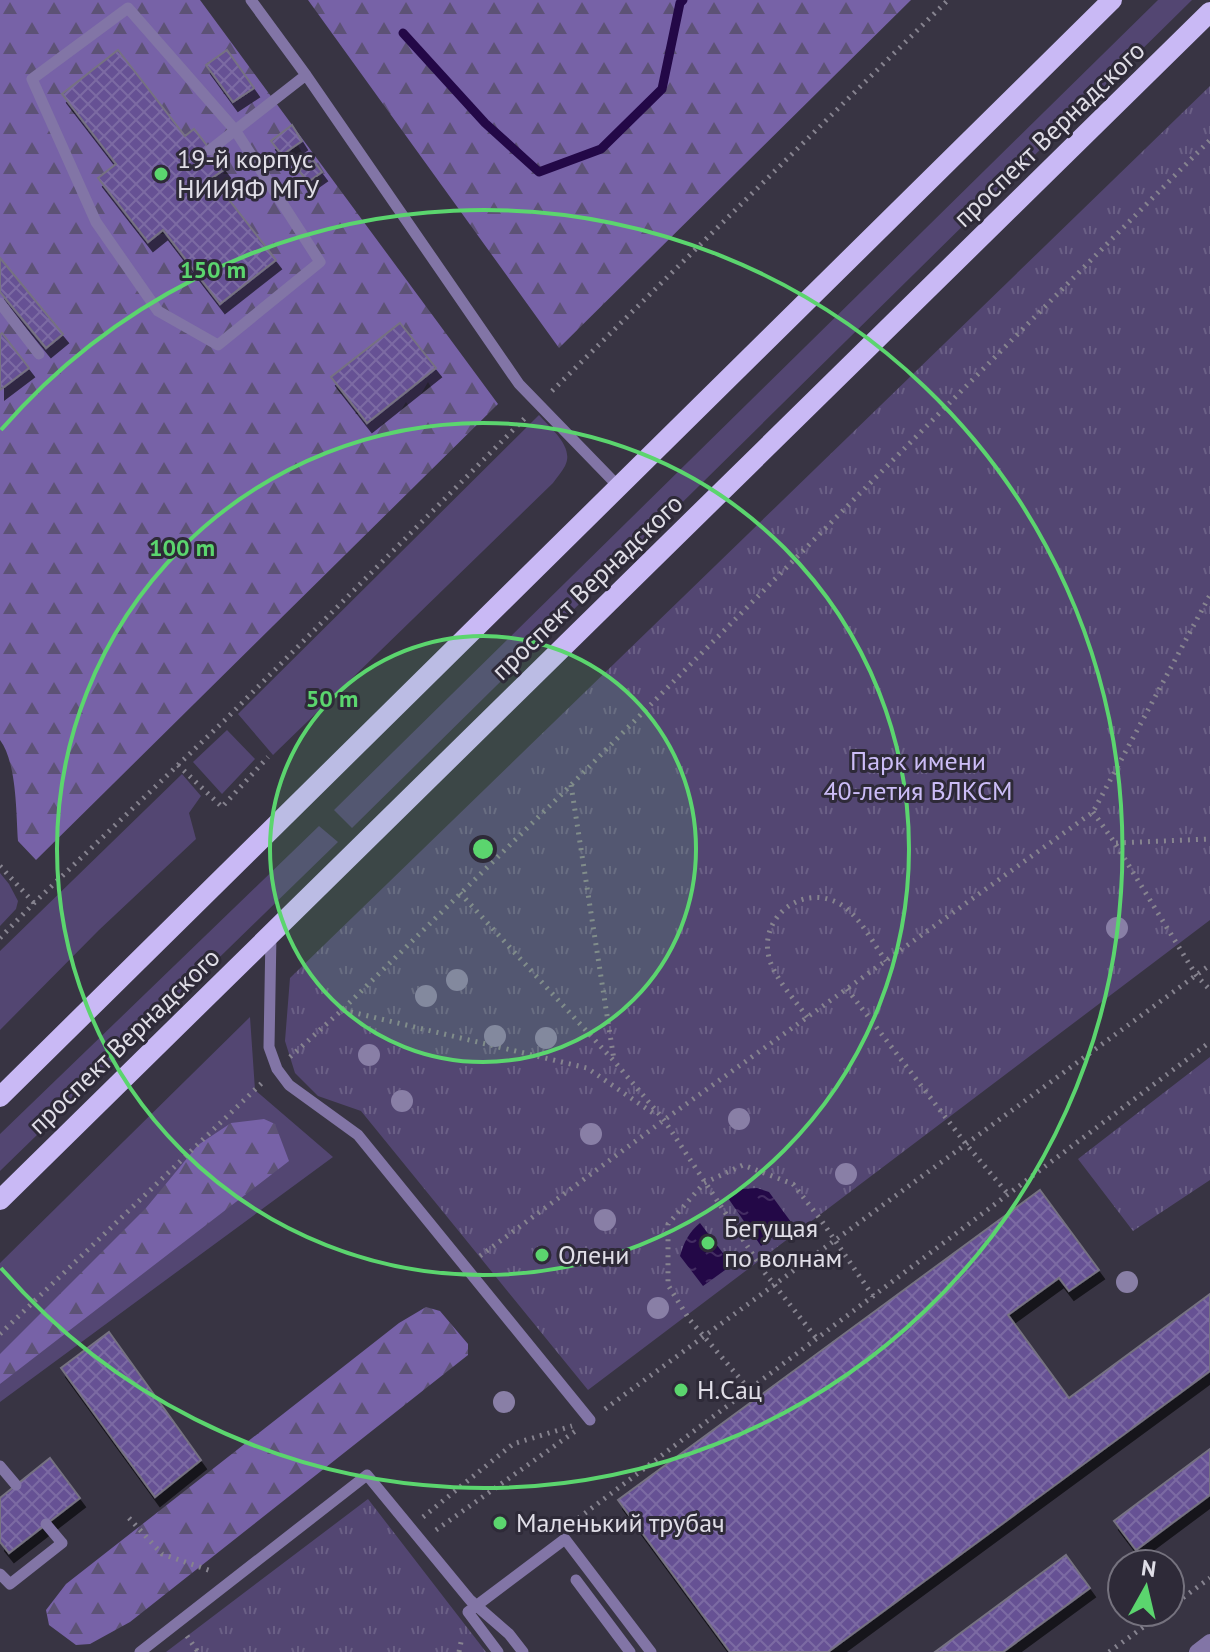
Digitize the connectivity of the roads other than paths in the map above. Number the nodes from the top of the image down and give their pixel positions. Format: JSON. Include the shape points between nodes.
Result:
{"nodes":[{"id":1,"x":251,"y":0,"type":"edge"},
{"id":2,"x":1112,"y":0,"type":"edge"},
{"id":3,"x":1210,"y":12,"type":"edge"},
{"id":4,"x":306,"y":75,"type":"junction"},
{"id":5,"x":235,"y":130,"type":"junction"},
{"id":6,"x":210,"y":150,"type":"dead end"},
{"id":7,"x":2,"y":311,"type":"edge"},
{"id":8,"x":39,"y":354,"type":"dead end"},
{"id":9,"x":619,"y":487,"type":"junction"},
{"id":10,"x":271,"y":934,"type":"junction"},
{"id":11,"x":0,"y":1097,"type":"edge"},
{"id":12,"x":0,"y":1200,"type":"edge"},
{"id":13,"x":590,"y":1420,"type":"road end"},
{"id":14,"x":0,"y":1466,"type":"edge"},
{"id":15,"x":16,"y":1485,"type":"dead end"},
{"id":16,"x":46,"y":1524,"type":"dead end"},
{"id":17,"x":0,"y":1574,"type":"edge"},
{"id":18,"x":576,"y":1580,"type":"dead end"},
{"id":19,"x":1210,"y":1642,"type":"edge"},
{"id":20,"x":140,"y":1652,"type":"edge"},
{"id":21,"x":498,"y":1652,"type":"edge"},
{"id":22,"x":523,"y":1652,"type":"edge"},
{"id":23,"x":630,"y":1652,"type":"edge"},
{"id":24,"x":651,"y":1652,"type":"edge"},
{"id":25,"x":1197,"y":1652,"type":"edge"}],
"edges":[{"from":1,"to":4,"type":"lane"},
{"from":2,"to":9,"type":"main road","name":"проспект Вернадского"},
{"from":3,"to":10,"type":"main road","name":"проспект Вернадского"},
{"from":4,"to":5,"type":"lane"},
{"from":4,"to":9,"type":"lane","via":[[519,384]]},
{"from":5,"to":5,"type":"lane","via":[[128,8],[32,79],[96,222],[158,311],[218,345],[320,262]]},
{"from":5,"to":6,"type":"lane"},
{"from":7,"to":8,"type":"lane"},
{"from":9,"to":11,"type":"main road","name":"проспект Вернадского"},
{"from":10,"to":12,"type":"main road","name":"проспект Вернадского"},
{"from":10,"to":13,"type":"lane","via":[[269,1047],[277,1069],[289,1085],[358,1135]]},
{"from":14,"to":15,"type":"lane"},
{"from":16,"to":17,"type":"lane","via":[[62,1543],[10,1584]]},
{"from":18,"to":23,"type":"lane"},
{"from":19,"to":25,"type":"street"},
{"from":20,"to":22,"type":"lane","via":[[367,1475],[470,1600]]},
{"from":21,"to":24,"type":"lane","via":[[468,1612],[565,1539]]}]}
